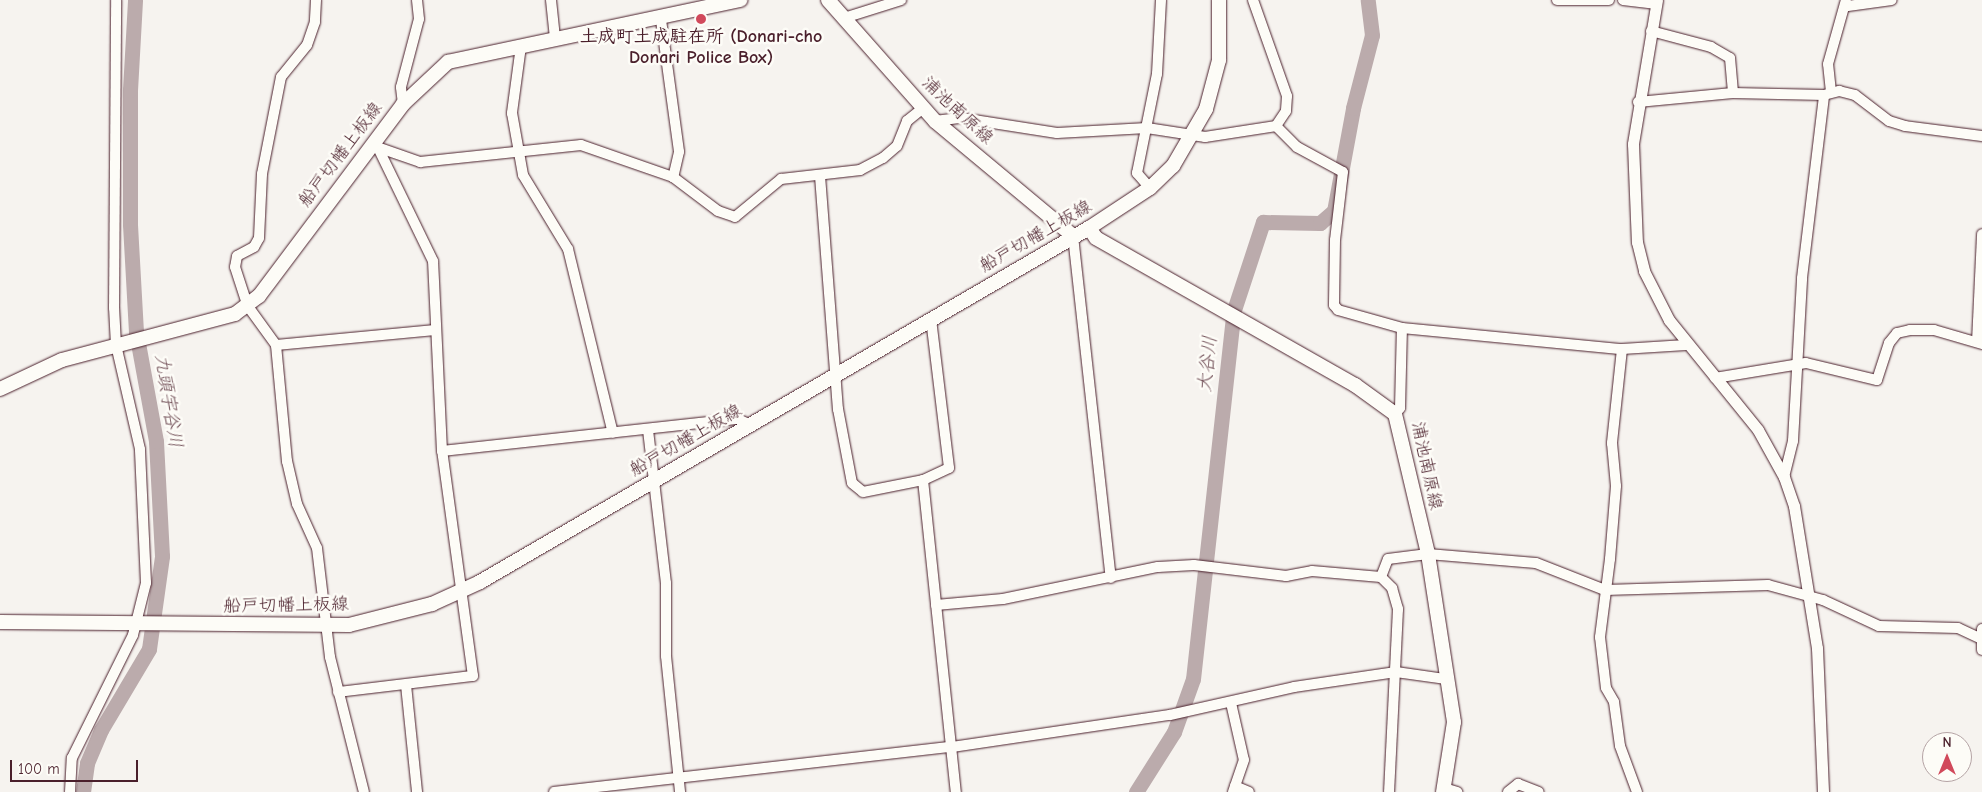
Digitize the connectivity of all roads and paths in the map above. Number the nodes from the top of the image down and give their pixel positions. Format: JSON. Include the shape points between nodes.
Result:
{"nodes":[{"id":1,"x":116,"y":0,"type":"edge"},
{"id":2,"x":316,"y":0,"type":"edge"},
{"id":3,"x":417,"y":0,"type":"edge"},
{"id":4,"x":551,"y":0,"type":"edge"},
{"id":5,"x":740,"y":0,"type":"edge"},
{"id":6,"x":828,"y":0,"type":"edge"},
{"id":7,"x":901,"y":0,"type":"edge"},
{"id":8,"x":1161,"y":0,"type":"edge"},
{"id":9,"x":1219,"y":0,"type":"edge"},
{"id":10,"x":1253,"y":0,"type":"edge"},
{"id":11,"x":1557,"y":0,"type":"edge"},
{"id":12,"x":1609,"y":0,"type":"edge"},
{"id":13,"x":1624,"y":0,"type":"edge"},
{"id":14,"x":1892,"y":0,"type":"edge"},
{"id":15,"x":1657,"y":2,"type":"edge"},
{"id":16,"x":1847,"y":3,"type":"edge"},
{"id":17,"x":844,"y":18,"type":"junction"},
{"id":18,"x":660,"y":20,"type":"junction"},
{"id":19,"x":1651,"y":32,"type":"junction"},
{"id":20,"x":556,"y":39,"type":"junction"},
{"id":21,"x":521,"y":46,"type":"junction"},
{"id":22,"x":1733,"y":92,"type":"junction"},
{"id":23,"x":1827,"y":94,"type":"junction"},
{"id":24,"x":1638,"y":102,"type":"junction"},
{"id":25,"x":403,"y":104,"type":"junction"},
{"id":26,"x":923,"y":108,"type":"junction"},
{"id":27,"x":935,"y":121,"type":"junction"},
{"id":28,"x":1276,"y":126,"type":"junction"},
{"id":29,"x":1147,"y":128,"type":"junction"},
{"id":30,"x":1193,"y":136,"type":"junction"},
{"id":31,"x":1982,"y":136,"type":"edge"},
{"id":32,"x":376,"y":146,"type":"junction"},
{"id":33,"x":519,"y":152,"type":"junction"},
{"id":34,"x":820,"y":176,"type":"junction"},
{"id":35,"x":674,"y":177,"type":"junction"},
{"id":36,"x":1150,"y":188,"type":"junction"},
{"id":37,"x":1089,"y":228,"type":"junction"},
{"id":38,"x":1982,"y":234,"type":"edge"},
{"id":39,"x":1073,"y":236,"type":"junction"},
{"id":40,"x":247,"y":305,"type":"junction"},
{"id":41,"x":931,"y":319,"type":"junction"},
{"id":42,"x":1402,"y":328,"type":"junction"},
{"id":43,"x":435,"y":330,"type":"junction"},
{"id":44,"x":1980,"y":343,"type":"edge"},
{"id":45,"x":121,"y":344,"type":"junction"},
{"id":46,"x":276,"y":345,"type":"junction"},
{"id":47,"x":1686,"y":346,"type":"junction"},
{"id":48,"x":1622,"y":349,"type":"junction"},
{"id":49,"x":1798,"y":364,"type":"junction"},
{"id":50,"x":835,"y":376,"type":"junction"},
{"id":51,"x":1715,"y":378,"type":"junction"},
{"id":52,"x":0,"y":389,"type":"edge"},
{"id":53,"x":1395,"y":414,"type":"junction"},
{"id":54,"x":751,"y":425,"type":"junction"},
{"id":55,"x":648,"y":430,"type":"junction"},
{"id":56,"x":613,"y":434,"type":"junction"},
{"id":57,"x":442,"y":451,"type":"junction"},
{"id":58,"x":1784,"y":477,"type":"junction"},
{"id":59,"x":923,"y":480,"type":"junction"},
{"id":60,"x":653,"y":482,"type":"junction"},
{"id":61,"x":1428,"y":554,"type":"junction"},
{"id":62,"x":1381,"y":577,"type":"junction"},
{"id":63,"x":1111,"y":578,"type":"junction"},
{"id":64,"x":1605,"y":590,"type":"junction"},
{"id":65,"x":461,"y":591,"type":"junction"},
{"id":66,"x":1810,"y":596,"type":"junction"},
{"id":67,"x":936,"y":605,"type":"junction"},
{"id":68,"x":0,"y":622,"type":"edge"},
{"id":69,"x":139,"y":624,"type":"junction"},
{"id":70,"x":326,"y":627,"type":"junction"},
{"id":71,"x":1980,"y":634,"type":"edge"},
{"id":72,"x":1982,"y":650,"type":"edge"},
{"id":73,"x":1396,"y":672,"type":"junction"},
{"id":74,"x":1445,"y":679,"type":"junction"},
{"id":75,"x":406,"y":685,"type":"junction"},
{"id":76,"x":338,"y":692,"type":"junction"},
{"id":77,"x":1231,"y":703,"type":"junction"},
{"id":78,"x":952,"y":747,"type":"junction"},
{"id":79,"x":678,"y":778,"type":"junction"},
{"id":80,"x":1234,"y":789,"type":"edge"},
{"id":81,"x":1448,"y":791,"type":"edge"},
{"id":82,"x":70,"y":792,"type":"edge"},
{"id":83,"x":364,"y":792,"type":"edge"},
{"id":84,"x":417,"y":792,"type":"edge"},
{"id":85,"x":554,"y":792,"type":"edge"},
{"id":86,"x":680,"y":792,"type":"edge"},
{"id":87,"x":956,"y":792,"type":"edge"},
{"id":88,"x":1250,"y":792,"type":"edge"},
{"id":89,"x":1389,"y":792,"type":"edge"},
{"id":90,"x":1508,"y":792,"type":"edge"},
{"id":91,"x":1538,"y":792,"type":"edge"},
{"id":92,"x":1637,"y":792,"type":"edge"},
{"id":93,"x":1823,"y":792,"type":"edge"}],
"edges":[{"from":1,"to":45,"type":"street"},
{"from":2,"to":40,"type":"street","via":[[315,22],[306,46],[281,76],[262,174],[259,238],[254,246],[237,256],[235,267]]},
{"from":3,"to":25,"type":"street","via":[[418,19],[401,87]]},
{"from":4,"to":20,"type":"street"},
{"from":5,"to":18,"type":"main road","name":"船戸切幡上板線"},
{"from":6,"to":17,"type":"main road","name":"浦池南原線"},
{"from":7,"to":17,"type":"street"},
{"from":8,"to":29,"type":"street","via":[[1157,74]]},
{"from":9,"to":30,"type":"main road","name":"船戸切幡上板線","via":[[1215,84]]},
{"from":10,"to":28,"type":"street","via":[[1287,96],[1286,111]]},
{"from":11,"to":12,"type":"street"},
{"from":13,"to":15,"type":"street"},
{"from":14,"to":16,"type":"street"},
{"from":15,"to":19,"type":"street"},
{"from":16,"to":23,"type":"street","via":[[1828,64]]},
{"from":17,"to":26,"type":"main road","name":"浦池南原線"},
{"from":18,"to":20,"type":"main road","name":"船戸切幡上板線"},
{"from":18,"to":35,"type":"street","via":[[679,152]]},
{"from":19,"to":22,"type":"street","via":[[1712,48],[1730,58]]},
{"from":19,"to":24,"type":"street"},
{"from":20,"to":21,"type":"main road","name":"船戸切幡上板線"},
{"from":21,"to":25,"type":"main road","name":"船戸切幡上板線","via":[[448,62]]},
{"from":21,"to":33,"type":"street","via":[[512,114]]},
{"from":22,"to":23,"type":"street"},
{"from":22,"to":24,"type":"street"},
{"from":23,"to":31,"type":"street","via":[[1855,95],[1889,120],[1905,126]]},
{"from":23,"to":49,"type":"street","via":[[1802,278]]},
{"from":24,"to":47,"type":"street","via":[[1633,144],[1637,242],[1655,296]]},
{"from":25,"to":32,"type":"main road","name":"船戸切幡上板線"},
{"from":26,"to":27,"type":"main road","name":"浦池南原線"},
{"from":26,"to":34,"type":"street","via":[[907,121],[897,146],[883,158],[860,170]]},
{"from":27,"to":29,"type":"street","via":[[961,118],[1057,133]]},
{"from":27,"to":39,"type":"main road","name":"浦池南原線"},
{"from":28,"to":30,"type":"street"},
{"from":28,"to":42,"type":"street","via":[[1297,147],[1343,172],[1334,305]]},
{"from":29,"to":30,"type":"street"},
{"from":29,"to":36,"type":"street","via":[[1136,174]]},
{"from":30,"to":36,"type":"main road","name":"船戸切幡上板線","via":[[1173,166]]},
{"from":32,"to":33,"type":"street","via":[[420,162]]},
{"from":32,"to":40,"type":"main road","name":"船戸切幡上板線","via":[[259,296]]},
{"from":32,"to":43,"type":"street","via":[[433,261]]},
{"from":33,"to":35,"type":"street","via":[[581,145]]},
{"from":33,"to":56,"type":"street","via":[[530,192],[568,249]]},
{"from":34,"to":35,"type":"street","via":[[781,179],[735,217],[718,211]]},
{"from":34,"to":50,"type":"street"},
{"from":36,"to":37,"type":"main road","name":"船戸切幡上板線"},
{"from":37,"to":39,"type":"main road","name":"船戸切幡上板線"},
{"from":37,"to":53,"type":"main road","name":"浦池南原線","via":[[1096,238],[1383,402]]},
{"from":38,"to":44,"type":"street"},
{"from":39,"to":41,"type":"main road","name":"船戸切幡上板線"},
{"from":39,"to":63,"type":"street"},
{"from":40,"to":45,"type":"main road","name":"船戸切幡上板線","via":[[235,314]]},
{"from":40,"to":46,"type":"street"},
{"from":41,"to":50,"type":"main road","name":"船戸切幡上板線"},
{"from":41,"to":59,"type":"street","via":[[949,468]]},
{"from":42,"to":48,"type":"street"},
{"from":42,"to":53,"type":"street","via":[[1400,408]]},
{"from":43,"to":46,"type":"street"},
{"from":43,"to":57,"type":"street"},
{"from":44,"to":49,"type":"street","via":[[1934,330],[1897,333],[1877,380]]},
{"from":45,"to":52,"type":"main road","name":"船戸切幡上板線","via":[[32,372]]},
{"from":45,"to":69,"type":"street","via":[[140,449],[146,583]]},
{"from":46,"to":70,"type":"street","via":[[287,461],[297,504],[316,548]]},
{"from":47,"to":48,"type":"street"},
{"from":47,"to":51,"type":"street"},
{"from":48,"to":64,"type":"street","via":[[1612,443],[1616,486]]},
{"from":49,"to":51,"type":"street"},
{"from":49,"to":58,"type":"street","via":[[1794,441]]},
{"from":50,"to":54,"type":"main road","name":"船戸切幡上板線"},
{"from":50,"to":59,"type":"street","via":[[852,483],[863,492]]},
{"from":51,"to":58,"type":"street","via":[[1758,430]]},
{"from":53,"to":61,"type":"main road","name":"浦池南原線"},
{"from":54,"to":55,"type":"street","via":[[738,419]]},
{"from":54,"to":60,"type":"main road","name":"船戸切幡上板線"},
{"from":55,"to":56,"type":"street"},
{"from":55,"to":60,"type":"street"},
{"from":56,"to":57,"type":"street"},
{"from":57,"to":65,"type":"street"},
{"from":58,"to":66,"type":"street","via":[[1794,506]]},
{"from":59,"to":67,"type":"street"},
{"from":60,"to":65,"type":"main road","name":"船戸切幡上板線"},
{"from":60,"to":79,"type":"street","via":[[666,583],[666,656]]},
{"from":61,"to":62,"type":"street","via":[[1388,559]]},
{"from":61,"to":64,"type":"street","via":[[1536,564]]},
{"from":61,"to":74,"type":"main road","name":"浦池南原線"},
{"from":62,"to":63,"type":"street","via":[[1204,566],[1158,567]]},
{"from":62,"to":73,"type":"street","via":[[1392,588],[1398,609]]},
{"from":63,"to":67,"type":"street","via":[[1002,599]]},
{"from":64,"to":66,"type":"street","via":[[1768,585]]},
{"from":64,"to":92,"type":"street","via":[[1600,618],[1603,672]]},
{"from":65,"to":70,"type":"main road","name":"船戸切幡上板線","via":[[383,618]]},
{"from":65,"to":75,"type":"street","via":[[473,676]]},
{"from":66,"to":71,"type":"street","via":[[1879,626],[1958,628]]},
{"from":66,"to":93,"type":"street","via":[[1821,697]]},
{"from":67,"to":78,"type":"street"},
{"from":68,"to":69,"type":"main road","name":"船戸切幡上板線"},
{"from":69,"to":70,"type":"main road","name":"船戸切幡上板線"},
{"from":69,"to":82,"type":"street","via":[[72,758]]},
{"from":70,"to":76,"type":"street"},
{"from":71,"to":72,"type":"street"},
{"from":73,"to":74,"type":"street"},
{"from":73,"to":77,"type":"street","via":[[1294,687]]},
{"from":73,"to":89,"type":"street"},
{"from":74,"to":81,"type":"main road","name":"浦池南原線","via":[[1454,743]]},
{"from":75,"to":76,"type":"street"},
{"from":75,"to":84,"type":"street"},
{"from":76,"to":83,"type":"street"},
{"from":77,"to":78,"type":"street"},
{"from":77,"to":80,"type":"street","via":[[1244,760]]},
{"from":78,"to":79,"type":"street"},
{"from":78,"to":87,"type":"street"},
{"from":79,"to":85,"type":"street"},
{"from":79,"to":86,"type":"street"},
{"from":80,"to":88,"type":"street"},
{"from":90,"to":91,"type":"street","via":[[1518,784]]}]}
